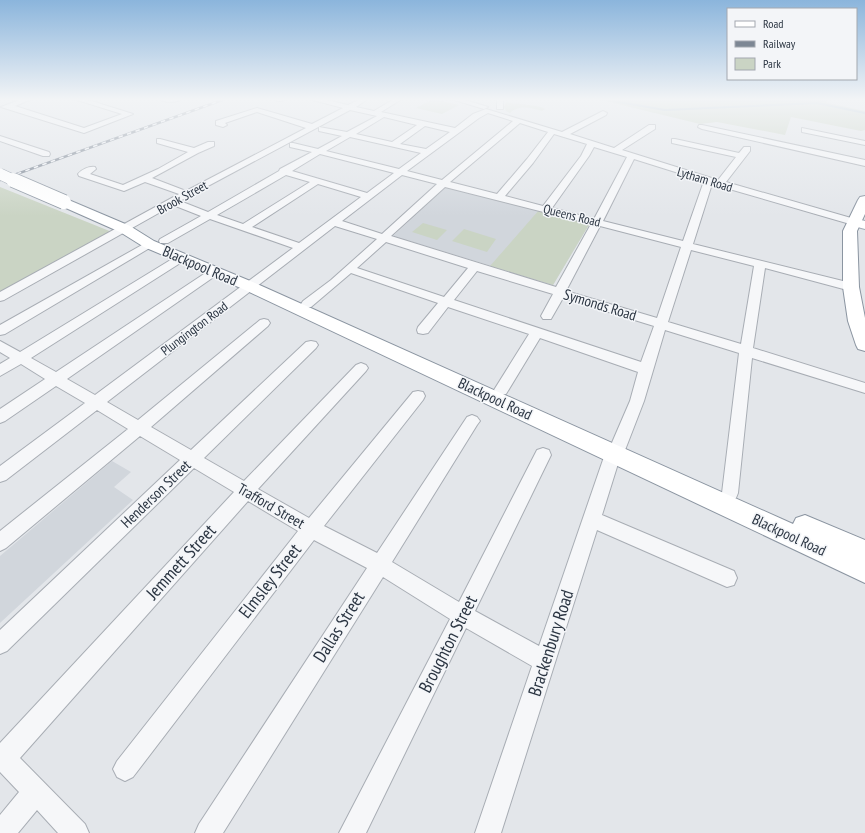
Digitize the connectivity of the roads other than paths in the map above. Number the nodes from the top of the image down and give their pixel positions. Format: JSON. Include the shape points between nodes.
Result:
{"nodes":[{"id":1,"x":0,"y":138,"type":"edge"},
{"id":2,"x":292,"y":138,"type":"edge"},
{"id":3,"x":344,"y":138,"type":"edge"},
{"id":4,"x":362,"y":138,"type":"edge"},
{"id":5,"x":403,"y":138,"type":"edge"},
{"id":6,"x":447,"y":138,"type":"edge"},
{"id":7,"x":495,"y":138,"type":"edge"},
{"id":8,"x":548,"y":138,"type":"edge"},
{"id":9,"x":571,"y":138,"type":"edge"},
{"id":10,"x":635,"y":138,"type":"edge"},
{"id":11,"x":749,"y":138,"type":"edge"},
{"id":12,"x":841,"y":138,"type":"edge"},
{"id":13,"x":754,"y":139,"type":"junction"},
{"id":14,"x":161,"y":141,"type":"dead end"},
{"id":15,"x":675,"y":141,"type":"dead end"},
{"id":16,"x":865,"y":143,"type":"edge"},
{"id":17,"x":211,"y":144,"type":"dead end"},
{"id":18,"x":591,"y":144,"type":"junction"},
{"id":19,"x":293,"y":145,"type":"dead end"},
{"id":20,"x":393,"y":145,"type":"junction"},
{"id":21,"x":195,"y":151,"type":"junction"},
{"id":22,"x":319,"y":151,"type":"junction"},
{"id":23,"x":615,"y":151,"type":"junction"},
{"id":24,"x":427,"y":152,"type":"junction"},
{"id":25,"x":46,"y":154,"type":"dead end"},
{"id":26,"x":632,"y":156,"type":"junction"},
{"id":27,"x":741,"y":156,"type":"junction"},
{"id":28,"x":865,"y":163,"type":"edge"},
{"id":29,"x":92,"y":170,"type":"dead end"},
{"id":30,"x":284,"y":171,"type":"junction"},
{"id":31,"x":400,"y":172,"type":"junction"},
{"id":32,"x":0,"y":174,"type":"edge"},
{"id":33,"x":144,"y":179,"type":"junction"},
{"id":34,"x":317,"y":181,"type":"junction"},
{"id":35,"x":715,"y":182,"type":"junction"},
{"id":36,"x":444,"y":183,"type":"junction"},
{"id":37,"x":187,"y":194,"type":"junction"},
{"id":38,"x":368,"y":196,"type":"junction"},
{"id":39,"x":499,"y":197,"type":"junction"},
{"id":40,"x":865,"y":200,"type":"edge"},
{"id":41,"x":173,"y":202,"type":"junction"},
{"id":42,"x":546,"y":209,"type":"junction"},
{"id":43,"x":208,"y":215,"type":"junction"},
{"id":44,"x":597,"y":221,"type":"junction"},
{"id":45,"x":334,"y":222,"type":"junction"},
{"id":46,"x":859,"y":223,"type":"edge"},
{"id":47,"x":244,"y":228,"type":"junction"},
{"id":48,"x":125,"y":229,"type":"junction"},
{"id":49,"x":385,"y":237,"type":"junction"},
{"id":50,"x":157,"y":242,"type":"junction"},
{"id":51,"x":687,"y":244,"type":"junction"},
{"id":52,"x":301,"y":247,"type":"junction"},
{"id":53,"x":181,"y":258,"type":"junction"},
{"id":54,"x":760,"y":264,"type":"junction"},
{"id":55,"x":475,"y":266,"type":"junction"},
{"id":56,"x":349,"y":269,"type":"junction"},
{"id":57,"x":214,"y":272,"type":"junction"},
{"id":58,"x":253,"y":283,"type":"junction"},
{"id":59,"x":851,"y":287,"type":"junction"},
{"id":60,"x":559,"y":292,"type":"junction"},
{"id":61,"x":0,"y":297,"type":"edge"},
{"id":62,"x":446,"y":302,"type":"junction"},
{"id":63,"x":307,"y":304,"type":"junction"},
{"id":64,"x":547,"y":316,"type":"dead end"},
{"id":65,"x":263,"y":324,"type":"dead end"},
{"id":66,"x":662,"y":324,"type":"junction"},
{"id":67,"x":423,"y":330,"type":"dead end"},
{"id":68,"x":0,"y":332,"type":"edge"},
{"id":69,"x":537,"y":332,"type":"junction"},
{"id":70,"x":865,"y":345,"type":"edge"},
{"id":71,"x":0,"y":346,"type":"edge"},
{"id":72,"x":310,"y":346,"type":"dead end"},
{"id":73,"x":746,"y":350,"type":"junction"},
{"id":74,"x":20,"y":358,"type":"junction"},
{"id":75,"x":646,"y":369,"type":"junction"},
{"id":76,"x":0,"y":371,"type":"edge"},
{"id":77,"x":358,"y":372,"type":"dead end"},
{"id":78,"x":55,"y":378,"type":"junction"},
{"id":79,"x":865,"y":388,"type":"edge"},
{"id":80,"x":501,"y":390,"type":"junction"},
{"id":81,"x":415,"y":398,"type":"dead end"},
{"id":82,"x":96,"y":402,"type":"junction"},
{"id":83,"x":0,"y":417,"type":"edge"},
{"id":84,"x":139,"y":428,"type":"junction"},
{"id":85,"x":467,"y":429,"type":"dead end"},
{"id":86,"x":616,"y":449,"type":"junction"},
{"id":87,"x":192,"y":460,"type":"junction"},
{"id":88,"x":540,"y":462,"type":"dead end"},
{"id":89,"x":0,"y":476,"type":"edge"},
{"id":90,"x":246,"y":491,"type":"junction"},
{"id":91,"x":730,"y":493,"type":"junction"},
{"id":92,"x":592,"y":519,"type":"junction"},
{"id":93,"x":311,"y":529,"type":"junction"},
{"id":94,"x":0,"y":542,"type":"edge"},
{"id":95,"x":862,"y":555,"type":"edge"},
{"id":96,"x":379,"y":564,"type":"junction"},
{"id":97,"x":727,"y":578,"type":"dead end"},
{"id":98,"x":462,"y":614,"type":"junction"},
{"id":99,"x":0,"y":644,"type":"edge"},
{"id":100,"x":545,"y":661,"type":"junction"},
{"id":101,"x":2,"y":756,"type":"edge"},
{"id":102,"x":125,"y":769,"type":"dead end"},
{"id":103,"x":36,"y":792,"type":"junction"},
{"id":104,"x":1,"y":833,"type":"edge"},
{"id":105,"x":76,"y":833,"type":"edge"},
{"id":106,"x":208,"y":833,"type":"edge"},
{"id":107,"x":352,"y":833,"type":"edge"},
{"id":108,"x":488,"y":833,"type":"edge"}],
"edges":[{"from":1,"to":25,"type":"street"},
{"from":2,"to":37,"type":"street","name":"Brook Street"},
{"from":3,"to":22,"type":"street"},
{"from":4,"to":20,"type":"street"},
{"from":5,"to":20,"type":"street"},
{"from":6,"to":24,"type":"street","name":"Plungington Road"},
{"from":7,"to":36,"type":"street"},
{"from":8,"to":39,"type":"street"},
{"from":9,"to":18,"type":"street","name":"Lytham Road"},
{"from":10,"to":23,"type":"street"},
{"from":11,"to":13,"type":"street"},
{"from":12,"to":16,"type":"street"},
{"from":13,"to":27,"type":"street","name":"Brackenbury Road"},
{"from":13,"to":28,"type":"street"},
{"from":14,"to":21,"type":"street"},
{"from":15,"to":27,"type":"street"},
{"from":17,"to":21,"type":"street"},
{"from":18,"to":23,"type":"street","name":"Lytham Road"},
{"from":18,"to":42,"type":"street"},
{"from":19,"to":22,"type":"street","name":"Queens Road"},
{"from":20,"to":24,"type":"street"},
{"from":21,"to":33,"type":"street"},
{"from":22,"to":30,"type":"street"},
{"from":22,"to":31,"type":"street","name":"Queens Road"},
{"from":23,"to":26,"type":"street","name":"Lytham Road"},
{"from":24,"to":31,"type":"street","name":"Plungington Road"},
{"from":26,"to":35,"type":"street","name":"Lytham Road"},
{"from":26,"to":44,"type":"street"},
{"from":27,"to":35,"type":"street","name":"Brackenbury Road"},
{"from":29,"to":33,"type":"street","via":[[80,173],[124,188]]},
{"from":30,"to":34,"type":"street"},
{"from":30,"to":43,"type":"street"},
{"from":31,"to":36,"type":"street","name":"Queens Road"},
{"from":31,"to":38,"type":"street","name":"Plungington Road"},
{"from":32,"to":48,"type":"highway","name":"Blackpool Road","bridge":true},
{"from":33,"to":37,"type":"street"},
{"from":34,"to":38,"type":"street"},
{"from":34,"to":47,"type":"street"},
{"from":35,"to":46,"type":"street","name":"Lytham Road"},
{"from":35,"to":51,"type":"street","name":"Brackenbury Road"},
{"from":36,"to":39,"type":"street","name":"Queens Road"},
{"from":36,"to":49,"type":"street"},
{"from":37,"to":41,"type":"street","name":"Brook Street"},
{"from":38,"to":45,"type":"street","name":"Plungington Road"},
{"from":39,"to":42,"type":"street","name":"Queens Road"},
{"from":40,"to":46,"type":"highway"},
{"from":41,"to":43,"type":"street"},
{"from":41,"to":48,"type":"street","name":"Brook Street"},
{"from":42,"to":44,"type":"street","name":"Queens Road"},
{"from":43,"to":47,"type":"street"},
{"from":43,"to":50,"type":"street"},
{"from":44,"to":51,"type":"street","name":"Queens Road"},
{"from":44,"to":60,"type":"street"},
{"from":45,"to":49,"type":"street","name":"Symonds Road"},
{"from":45,"to":52,"type":"street","name":"Plungington Road"},
{"from":46,"to":59,"type":"highway","via":[[850,231]]},
{"from":47,"to":52,"type":"street"},
{"from":48,"to":50,"type":"highway","name":"Blackpool Road"},
{"from":48,"to":61,"type":"street","name":"Brook Street"},
{"from":49,"to":55,"type":"street","name":"Symonds Road"},
{"from":49,"to":56,"type":"street"},
{"from":50,"to":53,"type":"highway","name":"Blackpool Road"},
{"from":50,"to":58,"type":"highway","name":"Blackpool Road"},
{"from":50,"to":68,"type":"street"},
{"from":51,"to":54,"type":"street","name":"Queens Road"},
{"from":51,"to":66,"type":"street","name":"Brackenbury Road"},
{"from":52,"to":58,"type":"street","name":"Plungington Road"},
{"from":53,"to":57,"type":"highway","name":"Blackpool Road"},
{"from":53,"to":74,"type":"street"},
{"from":54,"to":59,"type":"street","name":"Queens Road"},
{"from":54,"to":73,"type":"street"},
{"from":55,"to":60,"type":"street","name":"Symonds Road"},
{"from":55,"to":62,"type":"street"},
{"from":56,"to":62,"type":"street"},
{"from":56,"to":63,"type":"street"},
{"from":57,"to":58,"type":"highway","name":"Blackpool Road"},
{"from":57,"to":78,"type":"street"},
{"from":58,"to":63,"type":"highway","name":"Blackpool Road"},
{"from":58,"to":82,"type":"street","name":"Plungington Road"},
{"from":58,"to":86,"type":"highway","name":"Blackpool Road"},
{"from":59,"to":70,"type":"highway","via":[[856,321]]},
{"from":60,"to":64,"type":"street"},
{"from":60,"to":66,"type":"street","name":"Symonds Road"},
{"from":62,"to":67,"type":"street"},
{"from":62,"to":69,"type":"street"},
{"from":63,"to":80,"type":"highway","name":"Blackpool Road"},
{"from":65,"to":84,"type":"street"},
{"from":66,"to":73,"type":"street","name":"Symonds Road"},
{"from":66,"to":75,"type":"street","name":"Brackenbury Road"},
{"from":69,"to":75,"type":"street"},
{"from":69,"to":80,"type":"street"},
{"from":71,"to":74,"type":"street","name":"Trafford Street"},
{"from":72,"to":87,"type":"street","name":"Henderson Street"},
{"from":73,"to":79,"type":"street","name":"Symonds Road"},
{"from":73,"to":91,"type":"street"},
{"from":74,"to":76,"type":"street"},
{"from":74,"to":78,"type":"street","name":"Trafford Street"},
{"from":75,"to":86,"type":"street","name":"Brackenbury Road","via":[[638,401]]},
{"from":77,"to":90,"type":"street","name":"Jemmett Street"},
{"from":78,"to":82,"type":"street","name":"Trafford Street"},
{"from":78,"to":83,"type":"street"},
{"from":80,"to":86,"type":"highway","name":"Blackpool Road"},
{"from":81,"to":93,"type":"street","name":"Elmsley Street"},
{"from":82,"to":84,"type":"street","name":"Trafford Street"},
{"from":82,"to":89,"type":"street","name":"Plungington Road"},
{"from":84,"to":87,"type":"street","name":"Trafford Street"},
{"from":84,"to":94,"type":"street"},
{"from":85,"to":96,"type":"street","name":"Dallas Street"},
{"from":86,"to":91,"type":"highway","name":"Blackpool Road"},
{"from":86,"to":92,"type":"street","name":"Brackenbury Road"},
{"from":86,"to":95,"type":"highway","name":"Blackpool Road"},
{"from":87,"to":90,"type":"street","name":"Trafford Street"},
{"from":87,"to":99,"type":"street","name":"Henderson Street"},
{"from":88,"to":98,"type":"street","name":"Broughton Street"},
{"from":90,"to":93,"type":"street","name":"Trafford Street"},
{"from":90,"to":101,"type":"street","name":"Jemmett Street"},
{"from":91,"to":95,"type":"highway","name":"Blackpool Road"},
{"from":92,"to":97,"type":"street"},
{"from":92,"to":100,"type":"street","name":"Brackenbury Road"},
{"from":93,"to":96,"type":"street","name":"Trafford Street"},
{"from":93,"to":102,"type":"street","name":"Elmsley Street"},
{"from":96,"to":98,"type":"street","name":"Trafford Street"},
{"from":96,"to":106,"type":"street","name":"Dallas Street"},
{"from":98,"to":100,"type":"street","name":"Trafford Street"},
{"from":98,"to":107,"type":"street","name":"Broughton Street"},
{"from":100,"to":108,"type":"street","name":"Brackenbury Road"},
{"from":101,"to":103,"type":"street"},
{"from":103,"to":104,"type":"street"},
{"from":103,"to":105,"type":"street"}]}
